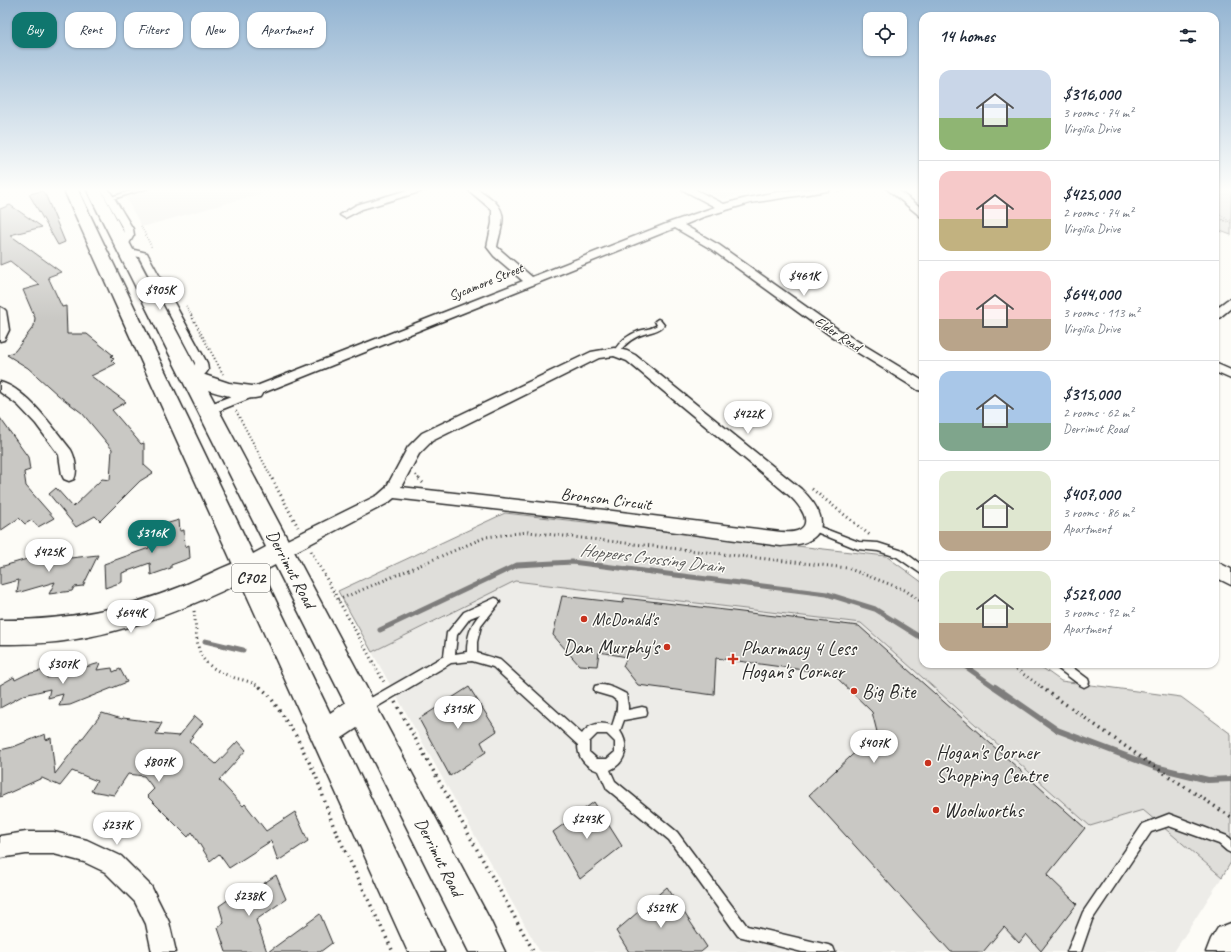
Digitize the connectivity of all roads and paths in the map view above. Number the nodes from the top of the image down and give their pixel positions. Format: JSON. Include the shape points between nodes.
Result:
{"nodes":[{"id":1,"x":91,"y":232,"type":"edge"},
{"id":2,"x":116,"y":232,"type":"edge"},
{"id":3,"x":129,"y":232,"type":"edge"},
{"id":4,"x":131,"y":232,"type":"edge"},
{"id":5,"x":144,"y":232,"type":"edge"},
{"id":6,"x":495,"y":232,"type":"edge"},
{"id":7,"x":654,"y":232,"type":"edge"},
{"id":8,"x":690,"y":232,"type":"edge"},
{"id":9,"x":124,"y":248,"type":"junction"},
{"id":10,"x":156,"y":254,"type":"dead end"},
{"id":11,"x":143,"y":256,"type":"junction"},
{"id":12,"x":530,"y":281,"type":"junction"},
{"id":13,"x":143,"y":285,"type":"junction"},
{"id":14,"x":1231,"y":302,"type":"edge"},
{"id":15,"x":185,"y":304,"type":"dead end"},
{"id":16,"x":126,"y":307,"type":"junction"},
{"id":17,"x":0,"y":311,"type":"edge"},
{"id":18,"x":1219,"y":312,"type":"edge"},
{"id":19,"x":658,"y":321,"type":"dead end"},
{"id":20,"x":0,"y":337,"type":"edge"},
{"id":21,"x":616,"y":352,"type":"junction"},
{"id":22,"x":1219,"y":369,"type":"edge"},
{"id":23,"x":1231,"y":375,"type":"edge"},
{"id":24,"x":191,"y":377,"type":"junction"},
{"id":25,"x":226,"y":379,"type":"dead end"},
{"id":26,"x":0,"y":386,"type":"edge"},
{"id":27,"x":919,"y":386,"type":"edge"},
{"id":28,"x":253,"y":392,"type":"junction"},
{"id":29,"x":208,"y":410,"type":"junction"},
{"id":30,"x":238,"y":415,"type":"dead end"},
{"id":31,"x":180,"y":421,"type":"junction"},
{"id":32,"x":68,"y":475,"type":"dead end"},
{"id":33,"x":808,"y":485,"type":"dead end"},
{"id":34,"x":391,"y":492,"type":"junction"},
{"id":35,"x":304,"y":522,"type":"dead end"},
{"id":36,"x":297,"y":525,"type":"junction"},
{"id":37,"x":812,"y":527,"type":"junction"},
{"id":38,"x":305,"y":540,"type":"junction"},
{"id":39,"x":878,"y":547,"type":"junction"},
{"id":40,"x":281,"y":551,"type":"junction"},
{"id":41,"x":247,"y":568,"type":"junction"},
{"id":42,"x":919,"y":568,"type":"edge"},
{"id":43,"x":1219,"y":570,"type":"edge"},
{"id":44,"x":1231,"y":578,"type":"edge"},
{"id":45,"x":338,"y":600,"type":"junction"},
{"id":46,"x":919,"y":600,"type":"edge"},
{"id":47,"x":194,"y":611,"type":"dead end"},
{"id":48,"x":0,"y":632,"type":"edge"},
{"id":49,"x":472,"y":656,"type":"junction"},
{"id":50,"x":449,"y":659,"type":"junction"},
{"id":51,"x":1015,"y":668,"type":"edge"},
{"id":52,"x":1065,"y":668,"type":"edge"},
{"id":53,"x":1084,"y":682,"type":"dead end"},
{"id":54,"x":599,"y":689,"type":"dead end"},
{"id":55,"x":390,"y":693,"type":"junction"},
{"id":56,"x":363,"y":708,"type":"junction"},
{"id":57,"x":642,"y":712,"type":"dead end"},
{"id":58,"x":621,"y":716,"type":"junction"},
{"id":59,"x":324,"y":733,"type":"junction"},
{"id":60,"x":614,"y":733,"type":"junction"},
{"id":61,"x":584,"y":744,"type":"junction"},
{"id":62,"x":602,"y":766,"type":"junction"},
{"id":63,"x":1231,"y":817,"type":"edge"},
{"id":64,"x":0,"y":847,"type":"edge"},
{"id":65,"x":1231,"y":847,"type":"edge"},
{"id":66,"x":1231,"y":941,"type":"edge"},
{"id":67,"x":164,"y":952,"type":"edge"},
{"id":68,"x":392,"y":952,"type":"edge"},
{"id":69,"x":426,"y":952,"type":"edge"},
{"id":70,"x":487,"y":952,"type":"edge"},
{"id":71,"x":534,"y":952,"type":"edge"},
{"id":72,"x":828,"y":952,"type":"edge"},
{"id":73,"x":1074,"y":952,"type":"edge"},
{"id":74,"x":1224,"y":952,"type":"edge"}],
"edges":[{"from":1,"to":16,"type":"main road","number":"C702"},
{"from":2,"to":9,"type":"main road","name":"Derrimut Road","number":"C702"},
{"from":3,"to":9,"type":"street"},
{"from":4,"to":11,"type":"street","via":[[144,249]]},
{"from":5,"to":10,"type":"path"},
{"from":6,"to":12,"type":"street","via":[[492,247]]},
{"from":7,"to":12,"type":"street","name":"Sycamore Street"},
{"from":8,"to":27,"type":"street","name":"Elder Road","via":[[715,247],[835,333]]},
{"from":9,"to":11,"type":"street"},
{"from":9,"to":13,"type":"main road","name":"Derrimut Road","number":"C702"},
{"from":11,"to":24,"type":"street","via":[[201,363],[202,370]]},
{"from":12,"to":28,"type":"street","name":"Sycamore Street"},
{"from":13,"to":16,"type":"main road","via":[[142,296],[137,303]]},
{"from":13,"to":24,"type":"main road","name":"Derrimut Road","number":"C702"},
{"from":14,"to":18,"type":"street"},
{"from":15,"to":25,"type":"path"},
{"from":16,"to":31,"type":"main road","number":"C702"},
{"from":17,"to":20,"type":"street","via":[[3,330]]},
{"from":19,"to":21,"type":"lane","via":[[661,325],[657,329],[630,337]]},
{"from":21,"to":34,"type":"street","via":[[595,356],[427,437],[413,451]]},
{"from":21,"to":37,"type":"street","via":[[624,353],[631,358],[796,493],[811,510],[814,519]]},
{"from":22,"to":23,"type":"street"},
{"from":24,"to":28,"type":"main road","via":[[239,392]]},
{"from":24,"to":29,"type":"main road","name":"Derrimut Road","number":"C702"},
{"from":26,"to":32,"type":"street","via":[[23,402],[41,421],[66,454]]},
{"from":28,"to":29,"type":"street","name":"Sycamore Street"},
{"from":29,"to":31,"type":"main road"},
{"from":29,"to":40,"type":"main road","name":"Derrimut Road","number":"C702"},
{"from":30,"to":36,"type":"path"},
{"from":31,"to":41,"type":"main road","number":"C702"},
{"from":33,"to":39,"type":"path","via":[[870,534]]},
{"from":34,"to":37,"type":"street","name":"Bronson Circuit","via":[[781,539],[799,538]]},
{"from":34,"to":38,"type":"street","via":[[376,504]]},
{"from":35,"to":36,"type":"path"},
{"from":36,"to":38,"type":"path"},
{"from":37,"to":39,"type":"lane","via":[[858,545]]},
{"from":38,"to":40,"type":"street"},
{"from":38,"to":45,"type":"path"},
{"from":39,"to":42,"type":"lane","via":[[900,554]]},
{"from":40,"to":41,"type":"main road"},
{"from":40,"to":56,"type":"main road","name":"Derrimut Road","number":"C702"},
{"from":41,"to":48,"type":"main road","via":[[167,603],[107,620],[52,631]]},
{"from":41,"to":59,"type":"main road","number":"C702"},
{"from":43,"to":44,"type":"street"},
{"from":45,"to":46,"type":"path","via":[[486,537],[528,532],[847,568],[904,590]]},
{"from":45,"to":55,"type":"path"},
{"from":47,"to":68,"type":"path","via":[[201,657],[219,672],[259,686],[269,695],[296,736],[316,776],[333,825]]},
{"from":49,"to":50,"type":"lane"},
{"from":49,"to":50,"type":"lane","via":[[472,642],[477,624],[495,602],[467,615],[452,633]]},
{"from":49,"to":61,"type":"lane","via":[[496,663]]},
{"from":50,"to":55,"type":"lane"},
{"from":51,"to":63,"type":"path"},
{"from":52,"to":53,"type":"lane"},
{"from":54,"to":58,"type":"lane","via":[[622,698],[624,706]]},
{"from":55,"to":56,"type":"lane"},
{"from":55,"to":71,"type":"path"},
{"from":56,"to":59,"type":"main road"},
{"from":56,"to":70,"type":"main road","name":"Derrimut Road","number":"C702"},
{"from":57,"to":58,"type":"lane"},
{"from":58,"to":60,"type":"lane"},
{"from":59,"to":69,"type":"main road","number":"C702"},
{"from":60,"to":61,"type":"lane","via":[[600,728],[587,736]]},
{"from":60,"to":62,"type":"lane","via":[[621,746],[619,754],[609,765]]},
{"from":61,"to":62,"type":"lane","via":[[586,758]]},
{"from":62,"to":72,"type":"lane","via":[[611,785],[673,836],[743,931]]},
{"from":64,"to":67,"type":"street","via":[[26,843],[54,844],[87,851],[113,864],[142,894],[157,922]]},
{"from":65,"to":73,"type":"lane","via":[[1223,840],[1169,820],[1147,828],[1087,916]]},
{"from":66,"to":74,"type":"main road"}]}
